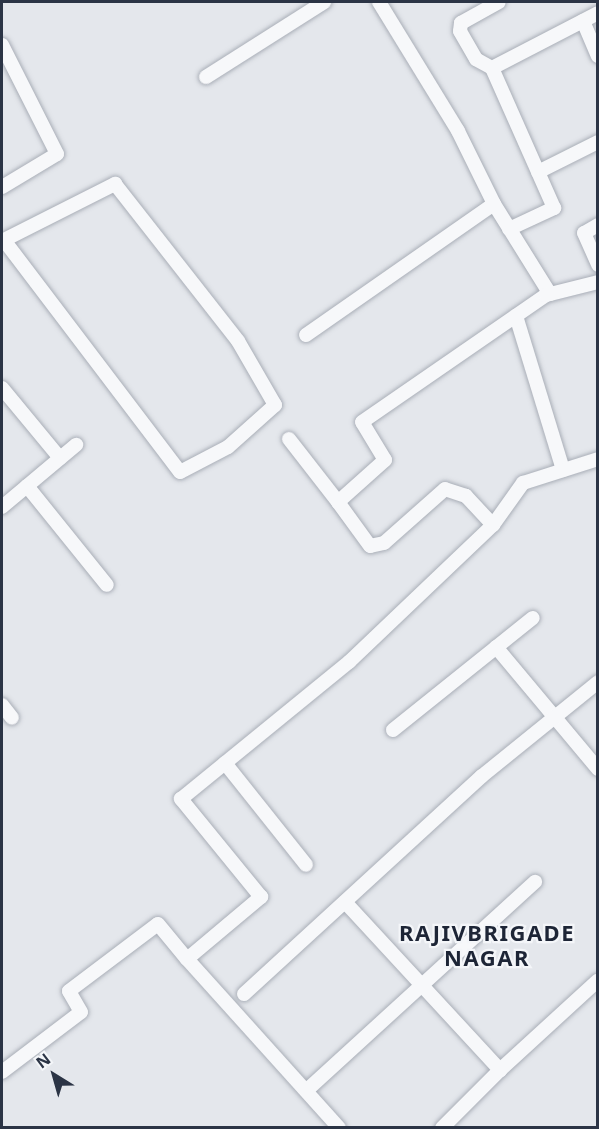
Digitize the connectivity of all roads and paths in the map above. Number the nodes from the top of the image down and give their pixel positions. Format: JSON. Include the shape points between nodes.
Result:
{"nodes":[{"id":1,"x":324,"y":2,"type":"edge"},
{"id":2,"x":379,"y":2,"type":"edge"},
{"id":3,"x":499,"y":2,"type":"edge"},
{"id":4,"x":597,"y":13,"type":"edge"},
{"id":5,"x":583,"y":21,"type":"junction"},
{"id":6,"x":2,"y":45,"type":"edge"},
{"id":7,"x":597,"y":56,"type":"edge"},
{"id":8,"x":492,"y":68,"type":"junction"},
{"id":9,"x":206,"y":77,"type":"dead end"},
{"id":10,"x":597,"y":142,"type":"edge"},
{"id":11,"x":538,"y":172,"type":"junction"},
{"id":12,"x":2,"y":187,"type":"edge"},
{"id":13,"x":494,"y":204,"type":"junction"},
{"id":14,"x":597,"y":225,"type":"edge"},
{"id":15,"x":509,"y":230,"type":"junction"},
{"id":16,"x":3,"y":241,"type":"edge"},
{"id":17,"x":597,"y":265,"type":"edge"},
{"id":18,"x":597,"y":282,"type":"edge"},
{"id":19,"x":550,"y":294,"type":"junction"},
{"id":20,"x":516,"y":316,"type":"junction"},
{"id":21,"x":306,"y":335,"type":"dead end"},
{"id":22,"x":2,"y":388,"type":"edge"},
{"id":23,"x":289,"y":440,"type":"dead end"},
{"id":24,"x":76,"y":445,"type":"dead end"},
{"id":25,"x":60,"y":458,"type":"junction"},
{"id":26,"x":597,"y":459,"type":"edge"},
{"id":27,"x":563,"y":470,"type":"junction"},
{"id":28,"x":27,"y":486,"type":"junction"},
{"id":29,"x":338,"y":502,"type":"junction"},
{"id":30,"x":3,"y":503,"type":"edge"},
{"id":31,"x":493,"y":525,"type":"junction"},
{"id":32,"x":107,"y":585,"type":"dead end"},
{"id":33,"x":533,"y":618,"type":"dead end"},
{"id":34,"x":496,"y":647,"type":"junction"},
{"id":35,"x":597,"y":682,"type":"edge"},
{"id":36,"x":2,"y":705,"type":"edge"},
{"id":37,"x":12,"y":718,"type":"dead end"},
{"id":38,"x":553,"y":718,"type":"junction"},
{"id":39,"x":393,"y":730,"type":"dead end"},
{"id":40,"x":225,"y":763,"type":"junction"},
{"id":41,"x":597,"y":769,"type":"edge"},
{"id":42,"x":306,"y":865,"type":"dead end"},
{"id":43,"x":535,"y":882,"type":"dead end"},
{"id":44,"x":345,"y":902,"type":"junction"},
{"id":45,"x":187,"y":959,"type":"junction"},
{"id":46,"x":597,"y":981,"type":"edge"},
{"id":47,"x":422,"y":985,"type":"junction"},
{"id":48,"x":244,"y":994,"type":"dead end"},
{"id":49,"x":500,"y":1071,"type":"junction"},
{"id":50,"x":2,"y":1072,"type":"edge"},
{"id":51,"x":307,"y":1090,"type":"junction"},
{"id":52,"x":339,"y":1128,"type":"edge"},
{"id":53,"x":442,"y":1128,"type":"edge"}],
"edges":[{"from":1,"to":9,"type":"street"},
{"from":2,"to":13,"type":"street","via":[[458,131]]},
{"from":3,"to":8,"type":"street","via":[[461,23],[460,31],[476,59]]},
{"from":4,"to":5,"type":"street"},
{"from":5,"to":7,"type":"street"},
{"from":5,"to":8,"type":"street"},
{"from":6,"to":12,"type":"street","via":[[57,154]]},
{"from":8,"to":11,"type":"street"},
{"from":10,"to":11,"type":"street"},
{"from":11,"to":15,"type":"street","via":[[554,208]]},
{"from":13,"to":15,"type":"street"},
{"from":13,"to":21,"type":"street"},
{"from":14,"to":17,"type":"street","via":[[584,233]]},
{"from":15,"to":19,"type":"street"},
{"from":16,"to":16,"type":"street","via":[[115,184],[238,341],[275,405],[228,447],[180,472]]},
{"from":18,"to":19,"type":"street"},
{"from":19,"to":20,"type":"street"},
{"from":20,"to":27,"type":"street"},
{"from":20,"to":29,"type":"street","via":[[362,422],[385,460]]},
{"from":22,"to":25,"type":"street"},
{"from":23,"to":29,"type":"street"},
{"from":24,"to":25,"type":"street"},
{"from":25,"to":28,"type":"street"},
{"from":26,"to":27,"type":"street"},
{"from":27,"to":31,"type":"street","via":[[523,483]]},
{"from":28,"to":30,"type":"street"},
{"from":28,"to":32,"type":"street"},
{"from":29,"to":31,"type":"street","via":[[370,546],[384,543],[445,489],[466,496]]},
{"from":31,"to":40,"type":"street","via":[[350,662]]},
{"from":33,"to":34,"type":"street"},
{"from":34,"to":38,"type":"street"},
{"from":34,"to":39,"type":"street"},
{"from":35,"to":38,"type":"street"},
{"from":36,"to":37,"type":"street"},
{"from":38,"to":41,"type":"street"},
{"from":38,"to":44,"type":"street","via":[[482,776]]},
{"from":40,"to":42,"type":"street"},
{"from":40,"to":45,"type":"street","via":[[182,799],[261,897]]},
{"from":43,"to":47,"type":"street"},
{"from":44,"to":47,"type":"street"},
{"from":44,"to":48,"type":"street"},
{"from":45,"to":50,"type":"street","via":[[158,924],[69,991],[81,1012]]},
{"from":45,"to":51,"type":"street"},
{"from":46,"to":49,"type":"street"},
{"from":47,"to":49,"type":"street"},
{"from":47,"to":51,"type":"street"},
{"from":49,"to":53,"type":"street"},
{"from":51,"to":52,"type":"street"}]}
